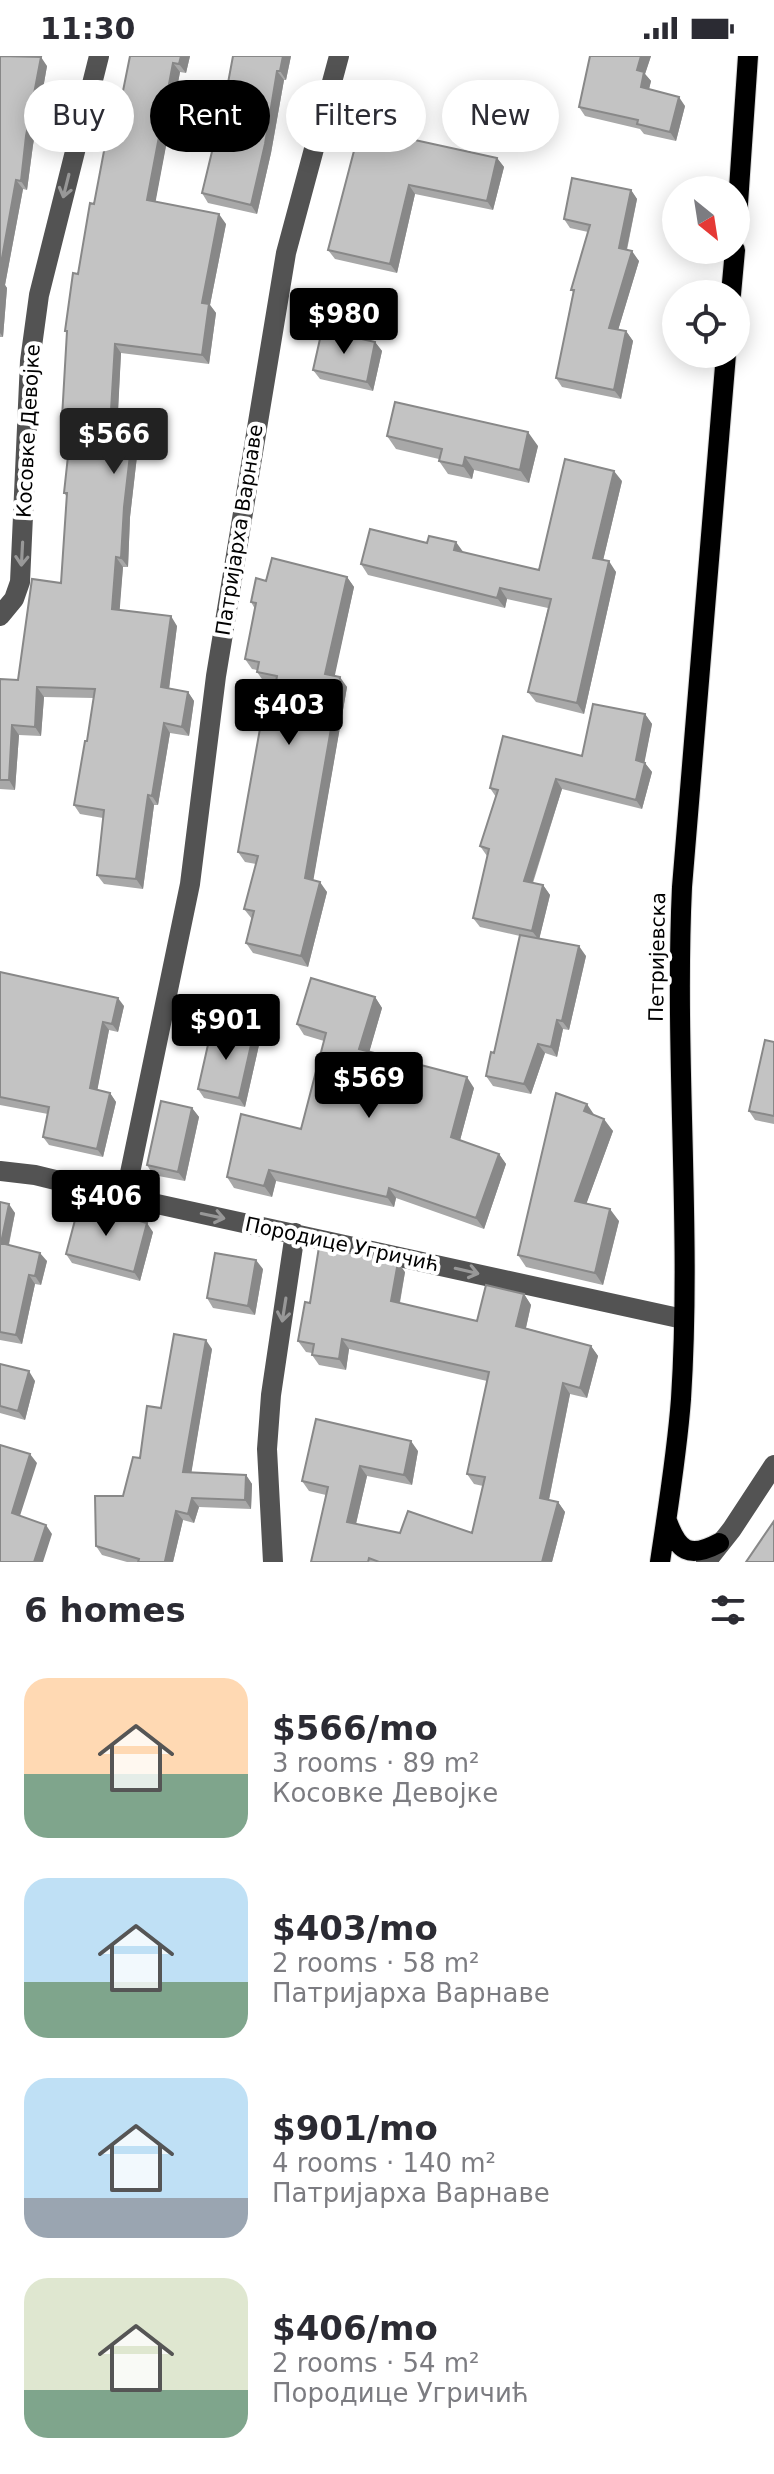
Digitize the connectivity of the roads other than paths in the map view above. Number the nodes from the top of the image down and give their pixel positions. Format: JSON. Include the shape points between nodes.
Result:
{"nodes":[{"id":1,"x":99,"y":56,"type":"edge"},
{"id":2,"x":339,"y":56,"type":"edge"},
{"id":3,"x":748,"y":56,"type":"edge"},
{"id":4,"x":740,"y":176,"type":"edge"},
{"id":5,"x":725,"y":368,"type":"edge"},
{"id":6,"x":0,"y":616,"type":"edge"},
{"id":7,"x":0,"y":1171,"type":"edge"},
{"id":8,"x":125,"y":1197,"type":"junction"},
{"id":9,"x":295,"y":1233,"type":"junction"},
{"id":10,"x":683,"y":1319,"type":"junction"},
{"id":11,"x":774,"y":1465,"type":"edge"},
{"id":12,"x":666,"y":1519,"type":"junction"},
{"id":13,"x":719,"y":1543,"type":"junction"},
{"id":14,"x":273,"y":1562,"type":"edge"},
{"id":15,"x":660,"y":1562,"type":"edge"},
{"id":16,"x":706,"y":1562,"type":"edge"}],
"edges":[{"from":1,"to":6,"type":"street","name":"Косовке Девојке","one_way":true,"via":[[39,295],[30,361],[20,582]]},
{"from":2,"to":8,"type":"street","name":"Патријарха Варнаве","via":[[286,253],[216,676],[190,884]]},
{"from":3,"to":4,"type":"main road"},
{"from":5,"to":10,"type":"main road","name":"Петријевска","via":[[682,887]]},
{"from":7,"to":8,"type":"street","name":"Породице Угричић"},
{"from":8,"to":9,"type":"street","name":"Породице Угричић","one_way":true},
{"from":9,"to":10,"type":"street","name":"Породице Угричић","one_way":true},
{"from":9,"to":14,"type":"street","one_way":true,"via":[[267,1449]]},
{"from":10,"to":12,"type":"main road","name":"Петријевска","via":[[681,1400]]},
{"from":11,"to":13,"type":"street"},
{"from":12,"to":13,"type":"main road","via":[[672,1536],[690,1552]]},
{"from":12,"to":15,"type":"main road","name":"Петријевска"},
{"from":13,"to":16,"type":"street"}]}
